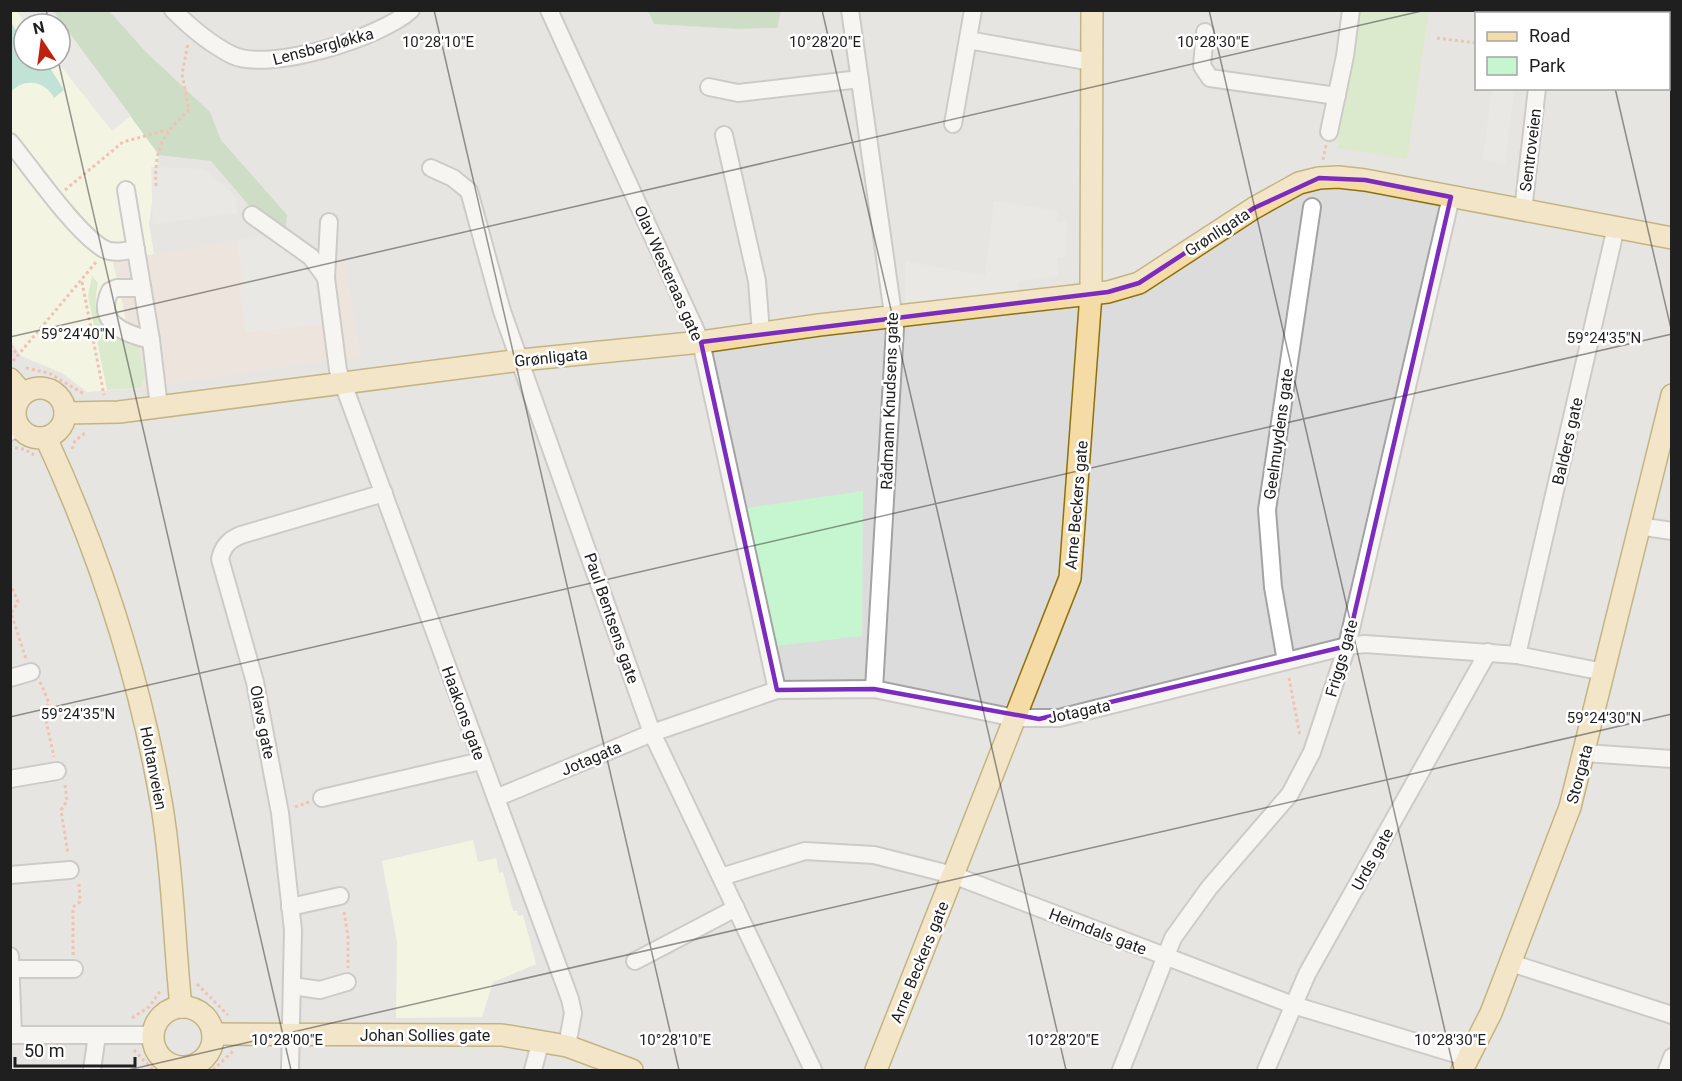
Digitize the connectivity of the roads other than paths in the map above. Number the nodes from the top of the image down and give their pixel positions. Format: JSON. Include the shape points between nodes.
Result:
{"nodes":[{"id":1,"x":173,"y":10,"type":"edge"},
{"id":2,"x":411,"y":10,"type":"edge"},
{"id":3,"x":549,"y":10,"type":"edge"},
{"id":4,"x":850,"y":10,"type":"edge"},
{"id":5,"x":973,"y":10,"type":"edge"},
{"id":6,"x":1092,"y":10,"type":"edge"},
{"id":7,"x":1351,"y":10,"type":"edge"},
{"id":8,"x":1205,"y":32,"type":"dead end"},
{"id":9,"x":968,"y":40,"type":"junction"},
{"id":10,"x":1092,"y":62,"type":"junction"},
{"id":11,"x":860,"y":79,"type":"junction"},
{"id":12,"x":709,"y":87,"type":"dead end"},
{"id":13,"x":1537,"y":90,"type":"edge"},
{"id":14,"x":1336,"y":96,"type":"junction"},
{"id":15,"x":953,"y":124,"type":"dead end"},
{"id":16,"x":1329,"y":132,"type":"dead end"},
{"id":17,"x":724,"y":135,"type":"dead end"},
{"id":18,"x":10,"y":142,"type":"edge"},
{"id":19,"x":431,"y":168,"type":"dead end"},
{"id":20,"x":126,"y":190,"type":"dead end"},
{"id":21,"x":1451,"y":197,"type":"junction"},
{"id":22,"x":1312,"y":207,"type":"dead end"},
{"id":23,"x":1523,"y":211,"type":"junction"},
{"id":24,"x":252,"y":215,"type":"dead end"},
{"id":25,"x":329,"y":222,"type":"dead end"},
{"id":26,"x":1616,"y":227,"type":"junction"},
{"id":27,"x":1671,"y":237,"type":"edge"},
{"id":28,"x":136,"y":249,"type":"junction"},
{"id":29,"x":326,"y":278,"type":"junction"},
{"id":30,"x":141,"y":288,"type":"junction"},
{"id":31,"x":1091,"y":294,"type":"junction"},
{"id":32,"x":894,"y":316,"type":"junction"},
{"id":33,"x":761,"y":333,"type":"junction"},
{"id":34,"x":151,"y":340,"type":"junction"},
{"id":35,"x":702,"y":342,"type":"junction"},
{"id":36,"x":520,"y":360,"type":"junction"},
{"id":37,"x":14,"y":373,"type":"edge"},
{"id":38,"x":342,"y":383,"type":"junction"},
{"id":39,"x":1671,"y":395,"type":"edge"},
{"id":40,"x":159,"y":407,"type":"junction"},
{"id":41,"x":65,"y":413,"type":"junction"},
{"id":42,"x":14,"y":430,"type":"edge"},
{"id":43,"x":46,"y":438,"type":"junction"},
{"id":44,"x":384,"y":492,"type":"junction"},
{"id":45,"x":1638,"y":526,"type":"junction"},
{"id":46,"x":1671,"y":531,"type":"edge"},
{"id":47,"x":1347,"y":646,"type":"junction"},
{"id":48,"x":1488,"y":652,"type":"junction"},
{"id":49,"x":1517,"y":654,"type":"junction"},
{"id":50,"x":1286,"y":661,"type":"junction"},
{"id":51,"x":31,"y":672,"type":"dead end"},
{"id":52,"x":1604,"y":672,"type":"junction"},
{"id":53,"x":10,"y":678,"type":"edge"},
{"id":54,"x":874,"y":689,"type":"junction"},
{"id":55,"x":777,"y":690,"type":"junction"},
{"id":56,"x":1015,"y":718,"type":"junction"},
{"id":57,"x":652,"y":733,"type":"junction"},
{"id":58,"x":1585,"y":753,"type":"junction"},
{"id":59,"x":1671,"y":759,"type":"edge"},
{"id":60,"x":481,"y":760,"type":"junction"},
{"id":61,"x":57,"y":771,"type":"dead end"},
{"id":62,"x":10,"y":779,"type":"edge"},
{"id":63,"x":322,"y":798,"type":"road end"},
{"id":64,"x":496,"y":798,"type":"junction"},
{"id":65,"x":70,"y":870,"type":"dead end"},
{"id":66,"x":10,"y":875,"type":"edge"},
{"id":67,"x":953,"y":875,"type":"junction"},
{"id":68,"x":722,"y":877,"type":"junction"},
{"id":69,"x":340,"y":896,"type":"road end"},
{"id":70,"x":290,"y":907,"type":"junction"},
{"id":71,"x":736,"y":908,"type":"junction"},
{"id":72,"x":1166,"y":957,"type":"junction"},
{"id":73,"x":635,"y":961,"type":"dead end"},
{"id":74,"x":11,"y":962,"type":"edge"},
{"id":75,"x":1511,"y":963,"type":"junction"},
{"id":76,"x":74,"y":969,"type":"dead end"},
{"id":77,"x":347,"y":982,"type":"road end"},
{"id":78,"x":292,"y":986,"type":"junction"},
{"id":79,"x":1293,"y":1005,"type":"junction"},
{"id":80,"x":181,"y":1007,"type":"junction"},
{"id":81,"x":1671,"y":1015,"type":"edge"},
{"id":82,"x":213,"y":1034,"type":"junction"},
{"id":83,"x":12,"y":1035,"type":"edge"},
{"id":84,"x":97,"y":1035,"type":"junction"},
{"id":85,"x":153,"y":1035,"type":"junction"},
{"id":86,"x":291,"y":1035,"type":"junction"},
{"id":87,"x":541,"y":1040,"type":"junction"},
{"id":88,"x":567,"y":1046,"type":"junction"},
{"id":89,"x":1671,"y":1058,"type":"edge"},
{"id":90,"x":1465,"y":1064,"type":"edge"},
{"id":91,"x":178,"y":1069,"type":"edge"},
{"id":92,"x":92,"y":1071,"type":"edge"},
{"id":93,"x":290,"y":1071,"type":"edge"},
{"id":94,"x":533,"y":1071,"type":"edge"},
{"id":95,"x":632,"y":1071,"type":"edge"},
{"id":96,"x":813,"y":1071,"type":"edge"},
{"id":97,"x":876,"y":1071,"type":"edge"},
{"id":98,"x":1121,"y":1071,"type":"edge"},
{"id":99,"x":1266,"y":1071,"type":"edge"},
{"id":100,"x":1667,"y":1071,"type":"edge"}],
"edges":[{"from":1,"to":2,"type":"street","name":"Lensbergløkka","via":[[233,56],[261,62],[374,33]]},
{"from":3,"to":35,"type":"street","name":"Olav Westeraas gate"},
{"from":4,"to":11,"type":"street","name":"Rådmann Knudsens gate"},
{"from":5,"to":9,"type":"street"},
{"from":6,"to":10,"type":"main road","name":"Arne Beckers gate"},
{"from":7,"to":14,"type":"street"},
{"from":8,"to":14,"type":"street","via":[[1202,66],[1210,78]]},
{"from":9,"to":10,"type":"street"},
{"from":9,"to":15,"type":"street"},
{"from":10,"to":31,"type":"main road","name":"Arne Beckers gate"},
{"from":11,"to":12,"type":"street","via":[[738,93]]},
{"from":11,"to":32,"type":"street","name":"Rådmann Knudsens gate"},
{"from":13,"to":23,"type":"street","name":"Sentroveien"},
{"from":14,"to":16,"type":"street"},
{"from":17,"to":33,"type":"street","via":[[756,281]]},
{"from":18,"to":28,"type":"street","via":[[55,198],[105,250]]},
{"from":19,"to":36,"type":"street","name":"Paul Bentsens gate","via":[[469,191]]},
{"from":20,"to":28,"type":"street"},
{"from":21,"to":23,"type":"main road","name":"Grønligata"},
{"from":21,"to":31,"type":"main road","name":"Grønligata","via":[[1356,179],[1319,178],[1299,183],[1139,283]]},
{"from":21,"to":47,"type":"street","name":"Friggs gate"},
{"from":22,"to":50,"type":"street","name":"Geelmuydens gate","via":[[1267,510],[1273,587]]},
{"from":23,"to":26,"type":"main road","name":"Grønligata"},
{"from":24,"to":29,"type":"street","via":[[311,257]]},
{"from":25,"to":29,"type":"street"},
{"from":26,"to":27,"type":"main road","name":"Grønligata"},
{"from":26,"to":49,"type":"street","name":"Balders gate"},
{"from":28,"to":30,"type":"street"},
{"from":29,"to":38,"type":"street"},
{"from":30,"to":34,"type":"street"},
{"from":30,"to":34,"type":"street","via":[[110,291],[107,313],[123,334]]},
{"from":31,"to":32,"type":"main road","name":"Grønligata"},
{"from":31,"to":56,"type":"main road","name":"Arne Beckers gate","via":[[1070,578]]},
{"from":32,"to":33,"type":"main road","name":"Grønligata"},
{"from":32,"to":54,"type":"street","name":"Rådmann Knudsens gate"},
{"from":33,"to":35,"type":"main road","name":"Grønligata"},
{"from":34,"to":40,"type":"street"},
{"from":35,"to":36,"type":"main road","name":"Grønligata"},
{"from":35,"to":55,"type":"street","name":"Olav Westeraas gate"},
{"from":36,"to":38,"type":"main road","name":"Grønligata"},
{"from":36,"to":57,"type":"street","name":"Paul Bentsens gate"},
{"from":37,"to":41,"type":"main road","via":[[35,388],[49,390],[63,402]]},
{"from":37,"to":42,"type":"main road"},
{"from":38,"to":40,"type":"main road","name":"Grønligata"},
{"from":38,"to":44,"type":"street","name":"Haakons gate"},
{"from":39,"to":45,"type":"main road","name":"Storgata"},
{"from":40,"to":41,"type":"main road","name":"Grønligata"},
{"from":41,"to":43,"type":"main road","via":[[60,429]]},
{"from":42,"to":43,"type":"main road"},
{"from":43,"to":80,"type":"main road","name":"Holtanveien","via":[[113,601],[141,704],[162,808]]},
{"from":44,"to":60,"type":"street","name":"Haakons gate"},
{"from":44,"to":70,"type":"street","name":"Olavs gate","via":[[241,535],[223,549],[220,559],[255,682],[280,813]]},
{"from":45,"to":46,"type":"street"},
{"from":45,"to":52,"type":"main road","name":"Storgata"},
{"from":47,"to":48,"type":"street","name":"Jotagata"},
{"from":47,"to":50,"type":"street","name":"Jotagata"},
{"from":47,"to":72,"type":"street","name":"Friggs gate","via":[[1312,752],[1290,794],[1209,888],[1173,938]]},
{"from":48,"to":49,"type":"street","name":"Jotagata"},
{"from":48,"to":79,"type":"street","name":"Urds gate"},
{"from":49,"to":52,"type":"street","name":"Jotagata"},
{"from":50,"to":56,"type":"street","name":"Jotagata","via":[[1059,718]]},
{"from":51,"to":53,"type":"street"},
{"from":52,"to":58,"type":"main road","name":"Storgata"},
{"from":54,"to":55,"type":"street","name":"Jotagata"},
{"from":54,"to":56,"type":"street","name":"Jotagata"},
{"from":55,"to":57,"type":"street","name":"Jotagata"},
{"from":56,"to":67,"type":"main road","name":"Arne Beckers gate"},
{"from":57,"to":64,"type":"street","name":"Jotagata"},
{"from":57,"to":68,"type":"street","name":"Paul Bentsens gate"},
{"from":58,"to":59,"type":"street"},
{"from":58,"to":75,"type":"main road","name":"Storgata","via":[[1561,838]]},
{"from":60,"to":63,"type":"street"},
{"from":60,"to":64,"type":"street","name":"Haakons gate"},
{"from":61,"to":62,"type":"street"},
{"from":64,"to":88,"type":"street","name":"Haakons gate","via":[[570,999],[573,1013]]},
{"from":65,"to":66,"type":"street"},
{"from":67,"to":68,"type":"street","name":"Heimdals gate","via":[[874,855],[838,851],[805,852]]},
{"from":67,"to":72,"type":"street","name":"Heimdals gate"},
{"from":67,"to":97,"type":"main road","name":"Arne Beckers gate"},
{"from":68,"to":71,"type":"street","name":"Paul Bentsens gate"},
{"from":69,"to":70,"type":"street"},
{"from":70,"to":78,"type":"street","name":"Olavs gate"},
{"from":71,"to":73,"type":"street"},
{"from":71,"to":96,"type":"street","name":"Paul Bentsens gate"},
{"from":72,"to":79,"type":"street","name":"Heimdals gate"},
{"from":72,"to":98,"type":"street","name":"Friggs gate"},
{"from":74,"to":76,"type":"street"},
{"from":74,"to":83,"type":"street"},
{"from":75,"to":81,"type":"street"},
{"from":75,"to":90,"type":"main road","name":"Storgata"},
{"from":77,"to":78,"type":"street","via":[[320,990]]},
{"from":78,"to":86,"type":"street","name":"Olavs gate"},
{"from":79,"to":90,"type":"street","name":"Heimdals gate"},
{"from":79,"to":99,"type":"street","name":"Urds gate"},
{"from":80,"to":82,"type":"main road","via":[[203,1014]]},
{"from":80,"to":85,"type":"main road","via":[[165,1013]]},
{"from":82,"to":86,"type":"main road","name":"Johan Sollies gate"},
{"from":82,"to":91,"type":"main road","via":[[211,1050],[201,1062]]},
{"from":83,"to":84,"type":"street"},
{"from":84,"to":85,"type":"street"},
{"from":84,"to":92,"type":"street"},
{"from":85,"to":91,"type":"main road","via":[[157,1052]]},
{"from":86,"to":87,"type":"main road","name":"Johan Sollies gate","via":[[502,1035]]},
{"from":86,"to":93,"type":"street","name":"Olavs gate"},
{"from":87,"to":88,"type":"main road","name":"Johan Sollies gate"},
{"from":87,"to":94,"type":"street"},
{"from":88,"to":95,"type":"main road","name":"Johan Sollies gate"},
{"from":89,"to":100,"type":"street"}]}
